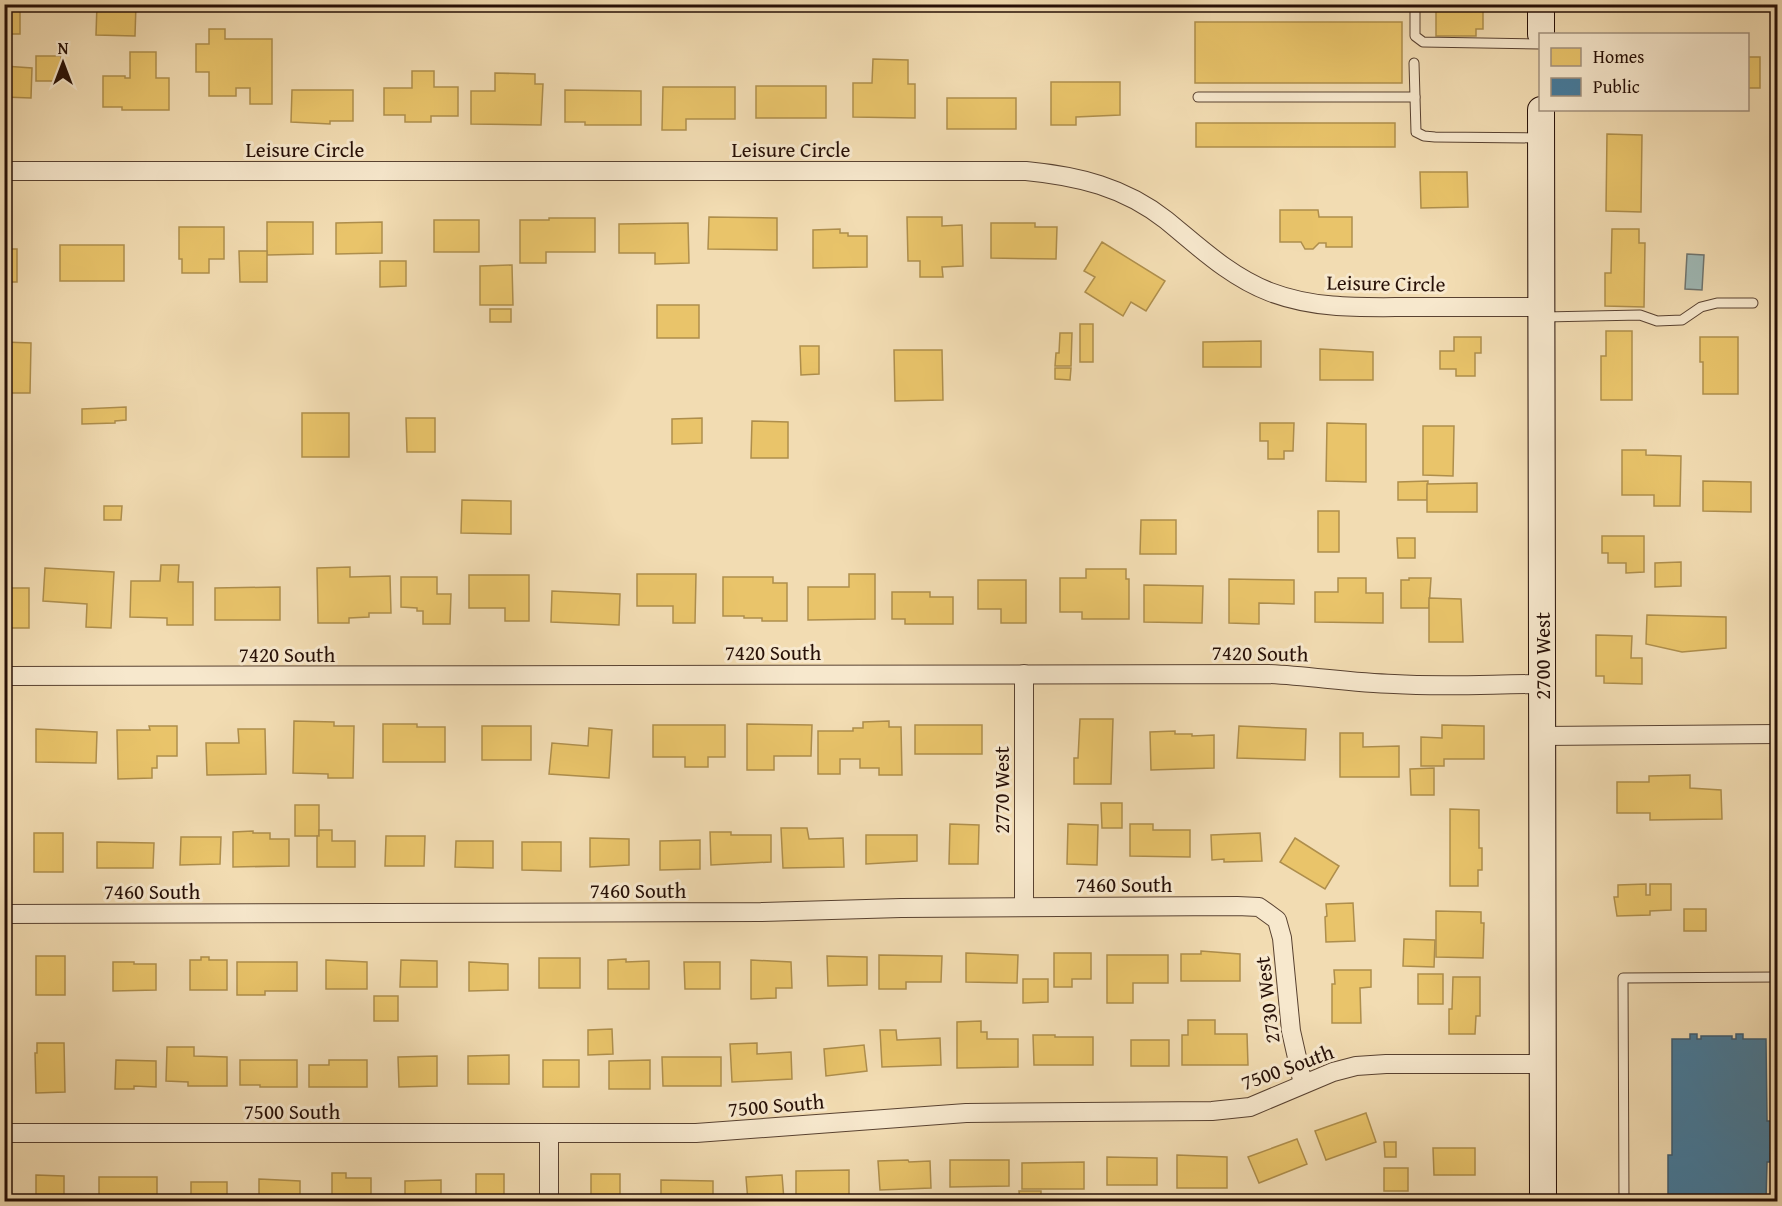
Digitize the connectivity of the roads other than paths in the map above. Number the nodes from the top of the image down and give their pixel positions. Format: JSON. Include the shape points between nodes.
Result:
{"nodes":[{"id":1,"x":1415,"y":4,"type":"edge"},
{"id":2,"x":1541,"y":4,"type":"edge"},
{"id":3,"x":1541,"y":33,"type":"edge"},
{"id":4,"x":1539,"y":44,"type":"edge"},
{"id":5,"x":1414,"y":63,"type":"dead end"},
{"id":6,"x":1198,"y":97,"type":"dead end"},
{"id":7,"x":1415,"y":97,"type":"junction"},
{"id":8,"x":1541,"y":111,"type":"edge"},
{"id":9,"x":1541,"y":138,"type":"junction"},
{"id":10,"x":4,"y":171,"type":"edge"},
{"id":11,"x":1753,"y":303,"type":"dead end"},
{"id":12,"x":1542,"y":312,"type":"junction"},
{"id":13,"x":1024,"y":674,"type":"junction"},
{"id":14,"x":4,"y":676,"type":"edge"},
{"id":15,"x":1542,"y":684,"type":"junction"},
{"id":16,"x":1778,"y":734,"type":"edge"},
{"id":17,"x":1542,"y":736,"type":"junction"},
{"id":18,"x":1024,"y":907,"type":"junction"},
{"id":19,"x":1270,"y":913,"type":"joint"},
{"id":20,"x":4,"y":914,"type":"edge"},
{"id":21,"x":1778,"y":977,"type":"edge"},
{"id":22,"x":1542,"y":1064,"type":"junction"},
{"id":23,"x":1303,"y":1084,"type":"junction"},
{"id":24,"x":4,"y":1133,"type":"edge"},
{"id":25,"x":549,"y":1133,"type":"junction"},
{"id":26,"x":549,"y":1202,"type":"edge"},
{"id":27,"x":1543,"y":1202,"type":"edge"},
{"id":28,"x":1624,"y":1202,"type":"edge"}],
"edges":[{"from":1,"to":4,"type":"lane","via":[[1415,36],[1423,42]]},
{"from":2,"to":3,"type":"main road"},
{"from":5,"to":7,"type":"lane"},
{"from":6,"to":7,"type":"lane"},
{"from":7,"to":9,"type":"lane","via":[[1416,132],[1424,136]]},
{"from":8,"to":9,"type":"main road","name":"2700 West"},
{"from":9,"to":12,"type":"main road","name":"2700 West"},
{"from":10,"to":12,"type":"street","name":"Leisure Circle","via":[[1026,171],[1064,175],[1130,197],[1239,277],[1269,292],[1306,303]]},
{"from":11,"to":12,"type":"lane","via":[[1701,307],[1682,320]]},
{"from":12,"to":15,"type":"main road","name":"2700 West"},
{"from":13,"to":14,"type":"street","name":"7420 South"},
{"from":13,"to":15,"type":"street","name":"7420 South","via":[[1269,674],[1396,685]]},
{"from":13,"to":18,"type":"street","name":"2770 West"},
{"from":15,"to":17,"type":"main road","name":"2700 West"},
{"from":16,"to":17,"type":"street"},
{"from":17,"to":22,"type":"main road","name":"2700 West"},
{"from":18,"to":19,"type":"street","name":"7460 South","via":[[1237,906],[1259,907]]},
{"from":18,"to":20,"type":"street","name":"7460 South","via":[[749,912]]},
{"from":19,"to":23,"type":"street","name":"2730 West","via":[[1277,920],[1282,938],[1291,1031]]},
{"from":21,"to":28,"type":"lane","via":[[1623,978]]},
{"from":22,"to":23,"type":"street","name":"7500 South","via":[[1356,1066]]},
{"from":22,"to":27,"type":"main road","name":"2700 West"},
{"from":23,"to":25,"type":"street","name":"7500 South","via":[[1250,1107],[1212,1112],[966,1113],[696,1133]]},
{"from":24,"to":25,"type":"street","name":"7500 South"},
{"from":25,"to":26,"type":"street"}]}
